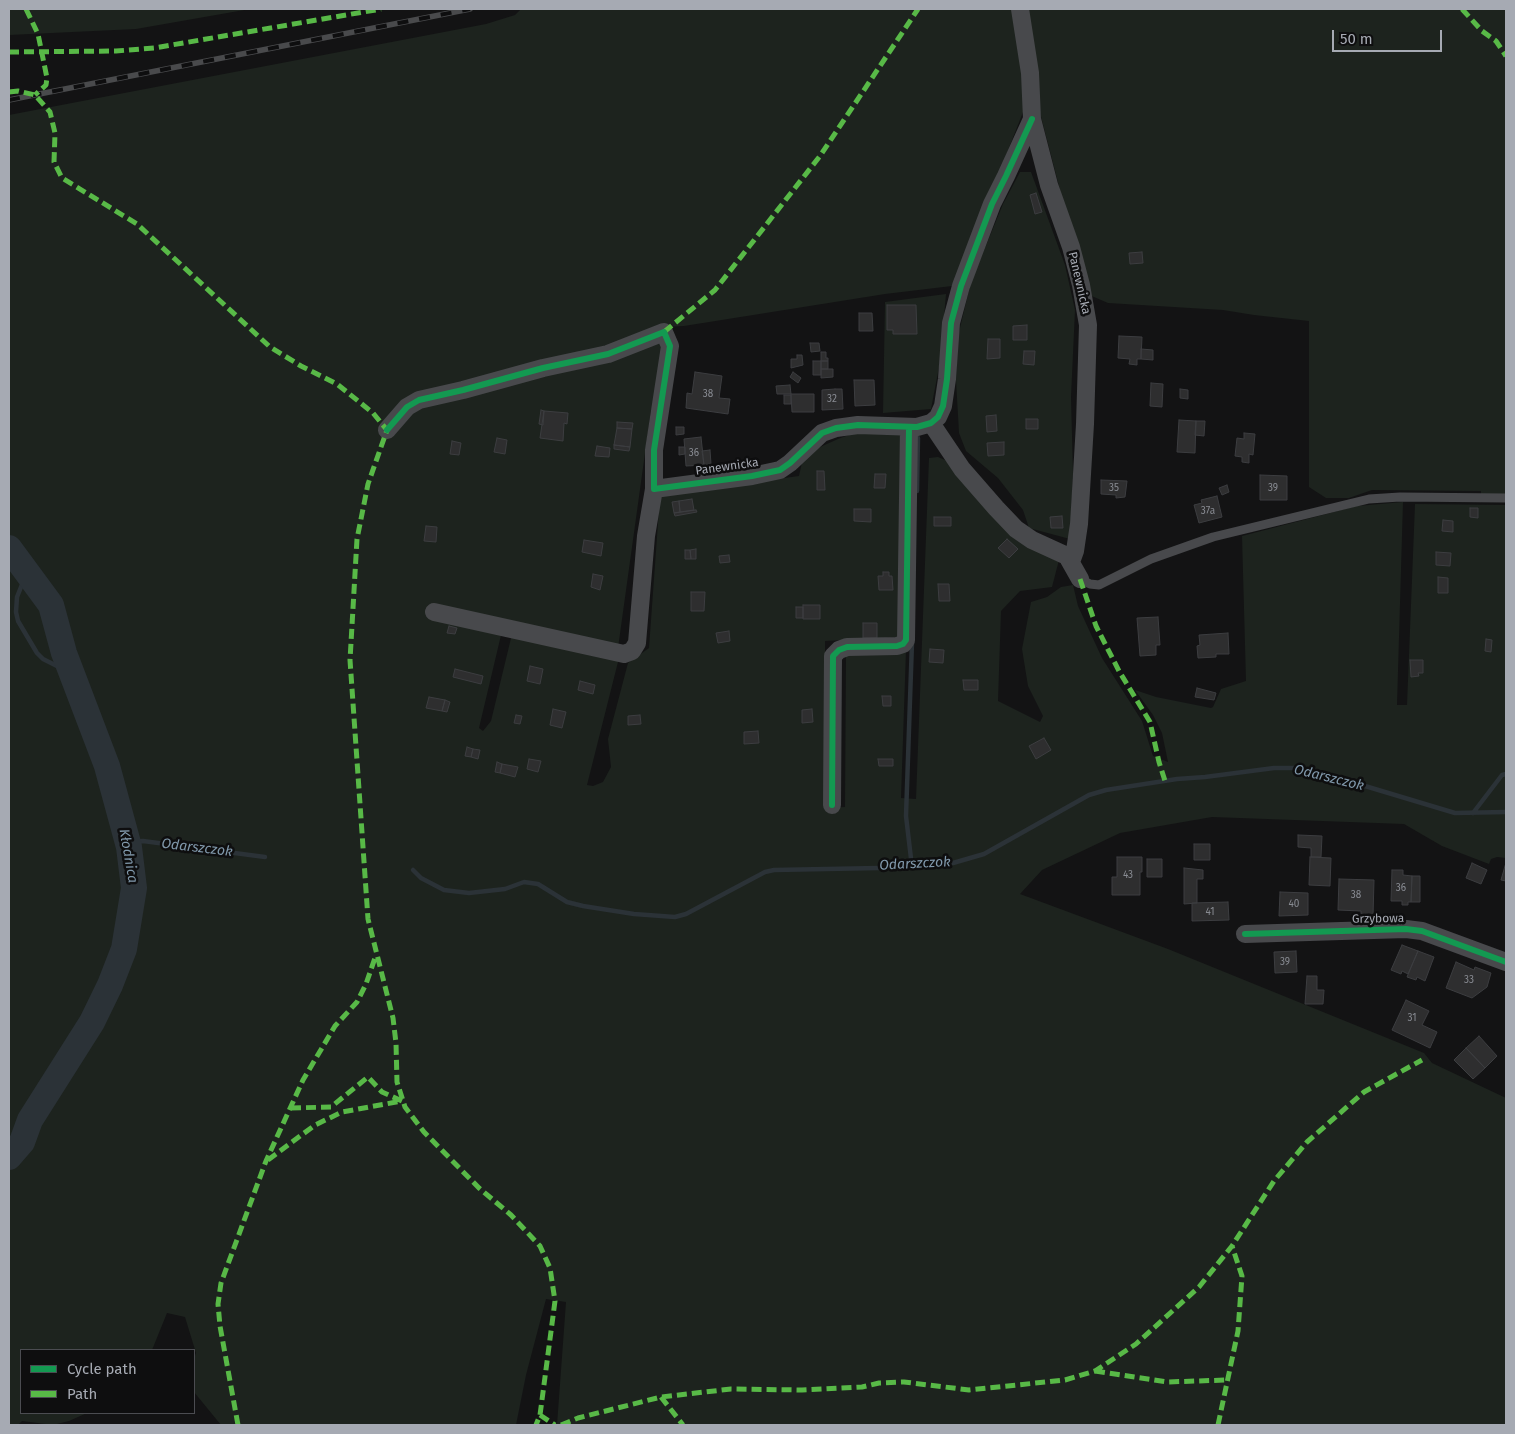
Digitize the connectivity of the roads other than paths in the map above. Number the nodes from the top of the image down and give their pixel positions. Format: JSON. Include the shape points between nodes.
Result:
{"nodes":[{"id":1,"x":1020,"y":9,"type":"edge"},
{"id":2,"x":1032,"y":119,"type":"junction"},
{"id":3,"x":931,"y":423,"type":"junction"},
{"id":4,"x":909,"y":427,"type":"junction"},
{"id":5,"x":386,"y":430,"type":"dead end"},
{"id":6,"x":654,"y":489,"type":"junction"},
{"id":7,"x":1506,"y":498,"type":"edge"},
{"id":8,"x":1070,"y":562,"type":"junction"},
{"id":9,"x":1080,"y":579,"type":"joint"},
{"id":10,"x":434,"y":612,"type":"dead end"},
{"id":11,"x":832,"y":805,"type":"dead end"},
{"id":12,"x":1245,"y":934,"type":"dead end"},
{"id":13,"x":1506,"y":962,"type":"edge"}],
"edges":[{"from":1,"to":2,"type":"street","name":"Panewnicka","via":[[1030,73]]},
{"from":2,"to":3,"type":"street","via":[[992,204],[961,286],[951,323],[942,406],[938,417]]},
{"from":2,"to":8,"type":"street","name":"Panewnicka","via":[[1081,285],[1088,325],[1079,524]]},
{"from":3,"to":4,"type":"street","name":"Panewnicka"},
{"from":3,"to":8,"type":"street","via":[[962,469],[1016,529],[1067,556]]},
{"from":4,"to":6,"type":"street","name":"Panewnicka","via":[[858,425],[836,428],[822,434],[780,470]]},
{"from":4,"to":11,"type":"street","via":[[906,640],[897,646],[847,647],[833,656]]},
{"from":5,"to":6,"type":"street","via":[[418,400],[608,354],[664,332],[670,346],[654,450]]},
{"from":6,"to":10,"type":"street","via":[[646,536],[637,643],[632,650],[624,654]]},
{"from":7,"to":9,"type":"lane","via":[[1369,499],[1213,537],[1151,559],[1099,585]]},
{"from":8,"to":9,"type":"street"},
{"from":12,"to":13,"type":"street","name":"Grzybowa","via":[[1406,929],[1422,931]]}]}
